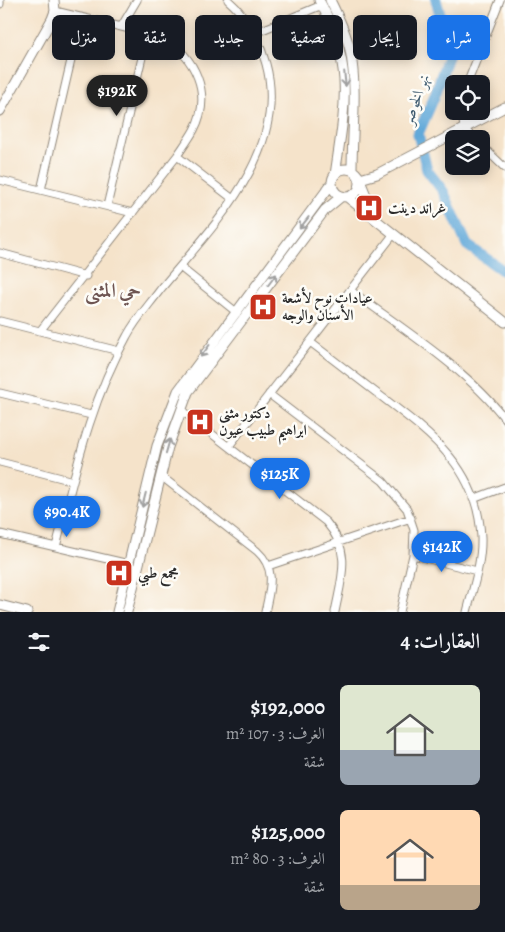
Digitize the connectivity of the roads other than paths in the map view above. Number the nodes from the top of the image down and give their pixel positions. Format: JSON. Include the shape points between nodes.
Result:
{"nodes":[{"id":1,"x":0,"y":0,"type":"edge"},
{"id":2,"x":54,"y":0,"type":"edge"},
{"id":3,"x":137,"y":0,"type":"edge"},
{"id":4,"x":228,"y":0,"type":"edge"},
{"id":5,"x":330,"y":0,"type":"edge"},
{"id":6,"x":501,"y":0,"type":"edge"},
{"id":7,"x":320,"y":3,"type":"edge"},
{"id":8,"x":0,"y":4,"type":"edge"},
{"id":9,"x":505,"y":6,"type":"edge"},
{"id":10,"x":55,"y":11,"type":"junction"},
{"id":11,"x":70,"y":15,"type":"edge"},
{"id":12,"x":243,"y":15,"type":"edge"},
{"id":13,"x":115,"y":26,"type":"edge"},
{"id":14,"x":120,"y":27,"type":"junction"},
{"id":15,"x":125,"y":28,"type":"edge"},
{"id":16,"x":262,"y":30,"type":"edge"},
{"id":17,"x":262,"y":54,"type":"edge"},
{"id":18,"x":185,"y":56,"type":"edge"},
{"id":19,"x":71,"y":60,"type":"edge"},
{"id":20,"x":141,"y":60,"type":"edge"},
{"id":21,"x":472,"y":75,"type":"edge"},
{"id":22,"x":505,"y":107,"type":"edge"},
{"id":23,"x":0,"y":111,"type":"edge"},
{"id":24,"x":462,"y":120,"type":"edge"},
{"id":25,"x":462,"y":130,"type":"joint"},
{"id":26,"x":445,"y":139,"type":"edge"},
{"id":27,"x":339,"y":149,"type":"junction"},
{"id":28,"x":352,"y":149,"type":"junction"},
{"id":29,"x":490,"y":154,"type":"edge"},
{"id":30,"x":177,"y":156,"type":"junction"},
{"id":31,"x":505,"y":168,"type":"edge"},
{"id":32,"x":352,"y":170,"type":"junction"},
{"id":33,"x":333,"y":179,"type":"junction"},
{"id":34,"x":0,"y":180,"type":"edge"},
{"id":35,"x":360,"y":181,"type":"junction"},
{"id":36,"x":41,"y":190,"type":"junction"},
{"id":37,"x":345,"y":196,"type":"junction"},
{"id":38,"x":233,"y":199,"type":"junction"},
{"id":39,"x":107,"y":206,"type":"junction"},
{"id":40,"x":133,"y":213,"type":"junction"},
{"id":41,"x":376,"y":220,"type":"junction"},
{"id":42,"x":393,"y":235,"type":"junction"},
{"id":43,"x":0,"y":253,"type":"edge"},
{"id":44,"x":180,"y":267,"type":"junction"},
{"id":45,"x":86,"y":276,"type":"junction"},
{"id":46,"x":350,"y":290,"type":"junction"},
{"id":47,"x":235,"y":311,"type":"junction"},
{"id":48,"x":0,"y":321,"type":"edge"},
{"id":49,"x":505,"y":322,"type":"edge"},
{"id":50,"x":40,"y":331,"type":"junction"},
{"id":51,"x":310,"y":342,"type":"junction"},
{"id":52,"x":119,"y":351,"type":"junction"},
{"id":53,"x":0,"y":393,"type":"edge"},
{"id":54,"x":270,"y":394,"type":"junction"},
{"id":55,"x":180,"y":410,"type":"junction"},
{"id":56,"x":91,"y":415,"type":"junction"},
{"id":57,"x":505,"y":419,"type":"edge"},
{"id":58,"x":229,"y":446,"type":"junction"},
{"id":59,"x":0,"y":462,"type":"edge"},
{"id":60,"x":161,"y":476,"type":"junction"},
{"id":61,"x":73,"y":481,"type":"junction"},
{"id":62,"x":505,"y":487,"type":"edge"},
{"id":63,"x":473,"y":499,"type":"junction"},
{"id":64,"x":411,"y":518,"type":"junction"},
{"id":65,"x":0,"y":534,"type":"edge"},
{"id":66,"x":341,"y":544,"type":"junction"},
{"id":67,"x":56,"y":547,"type":"junction"},
{"id":68,"x":413,"y":555,"type":"junction"},
{"id":69,"x":128,"y":564,"type":"junction"},
{"id":70,"x":268,"y":566,"type":"junction"},
{"id":71,"x":477,"y":571,"type":"junction"},
{"id":72,"x":0,"y":605,"type":"edge"},
{"id":73,"x":27,"y":612,"type":"edge"},
{"id":74,"x":118,"y":612,"type":"edge"},
{"id":75,"x":127,"y":612,"type":"edge"},
{"id":76,"x":265,"y":612,"type":"edge"},
{"id":77,"x":335,"y":612,"type":"edge"},
{"id":78,"x":400,"y":612,"type":"edge"},
{"id":79,"x":467,"y":612,"type":"edge"}],
"edges":[{"from":1,"to":8,"type":"street"},
{"from":2,"to":10,"type":"street"},
{"from":3,"to":14,"type":"street"},
{"from":4,"to":12,"type":"street"},
{"from":5,"to":28,"type":"street","via":[[345,34],[352,66]]},
{"from":6,"to":9,"type":"street"},
{"from":6,"to":21,"type":"street"},
{"from":7,"to":16,"type":"street"},
{"from":7,"to":27,"type":"street","one_way":true,"via":[[336,37],[346,84]]},
{"from":10,"to":11,"type":"street"},
{"from":10,"to":23,"type":"street"},
{"from":13,"to":14,"type":"street"},
{"from":14,"to":15,"type":"street"},
{"from":17,"to":38,"type":"street","via":[[270,77],[270,113],[257,158]]},
{"from":18,"to":30,"type":"street","via":[[195,69],[202,99],[194,129]]},
{"from":19,"to":36,"type":"street"},
{"from":20,"to":39,"type":"street"},
{"from":22,"to":25,"type":"street"},
{"from":24,"to":25,"type":"street"},
{"from":26,"to":35,"type":"street"},
{"from":27,"to":28,"type":"street","via":[[344,153]]},
{"from":27,"to":33,"type":"street"},
{"from":28,"to":32,"type":"street"},
{"from":29,"to":31,"type":"street"},
{"from":30,"to":38,"type":"street"},
{"from":30,"to":40,"type":"street"},
{"from":32,"to":33,"type":"street","via":[[341,170]]},
{"from":32,"to":35,"type":"street"},
{"from":33,"to":37,"type":"street","via":[[335,191]]},
{"from":33,"to":47,"type":"street","one_way":true,"via":[[314,209]]},
{"from":34,"to":36,"type":"street"},
{"from":35,"to":37,"type":"street","via":[[355,194]]},
{"from":35,"to":41,"type":"street"},
{"from":36,"to":39,"type":"street"},
{"from":37,"to":41,"type":"street"},
{"from":55,"to":37,"type":"street","one_way":true,"via":[[199,376],[325,210]]},
{"from":38,"to":44,"type":"street"},
{"from":39,"to":40,"type":"street"},
{"from":40,"to":45,"type":"street"},
{"from":41,"to":42,"type":"street"},
{"from":42,"to":46,"type":"street"},
{"from":42,"to":49,"type":"street"},
{"from":43,"to":45,"type":"street"},
{"from":44,"to":47,"type":"street"},
{"from":44,"to":52,"type":"street","via":[[141,314]]},
{"from":45,"to":50,"type":"street"},
{"from":46,"to":51,"type":"street"},
{"from":46,"to":57,"type":"street","via":[[462,374]]},
{"from":47,"to":69,"type":"street","one_way":true,"via":[[189,374],[171,406],[157,446]]},
{"from":48,"to":50,"type":"street"},
{"from":50,"to":52,"type":"street"},
{"from":51,"to":54,"type":"street"},
{"from":51,"to":63,"type":"street","via":[[440,443],[458,467]]},
{"from":52,"to":56,"type":"street"},
{"from":53,"to":56,"type":"street"},
{"from":54,"to":58,"type":"street"},
{"from":54,"to":64,"type":"street","via":[[384,481],[400,498]]},
{"from":55,"to":58,"type":"street"},
{"from":60,"to":55,"type":"street","one_way":true},
{"from":56,"to":61,"type":"street"},
{"from":58,"to":66,"type":"street","via":[[326,522]]},
{"from":59,"to":61,"type":"street"},
{"from":60,"to":70,"type":"street","via":[[258,551]]},
{"from":60,"to":75,"type":"street"},
{"from":61,"to":67,"type":"street"},
{"from":62,"to":63,"type":"street"},
{"from":63,"to":71,"type":"street","via":[[481,538]]},
{"from":64,"to":66,"type":"street"},
{"from":64,"to":68,"type":"street"},
{"from":65,"to":67,"type":"street"},
{"from":66,"to":70,"type":"street"},
{"from":66,"to":77,"type":"street","via":[[343,571]]},
{"from":67,"to":69,"type":"street"},
{"from":68,"to":71,"type":"street"},
{"from":68,"to":78,"type":"street"},
{"from":69,"to":74,"type":"street"},
{"from":70,"to":76,"type":"street","via":[[272,580]]},
{"from":71,"to":79,"type":"street"},
{"from":72,"to":73,"type":"street"}]}
